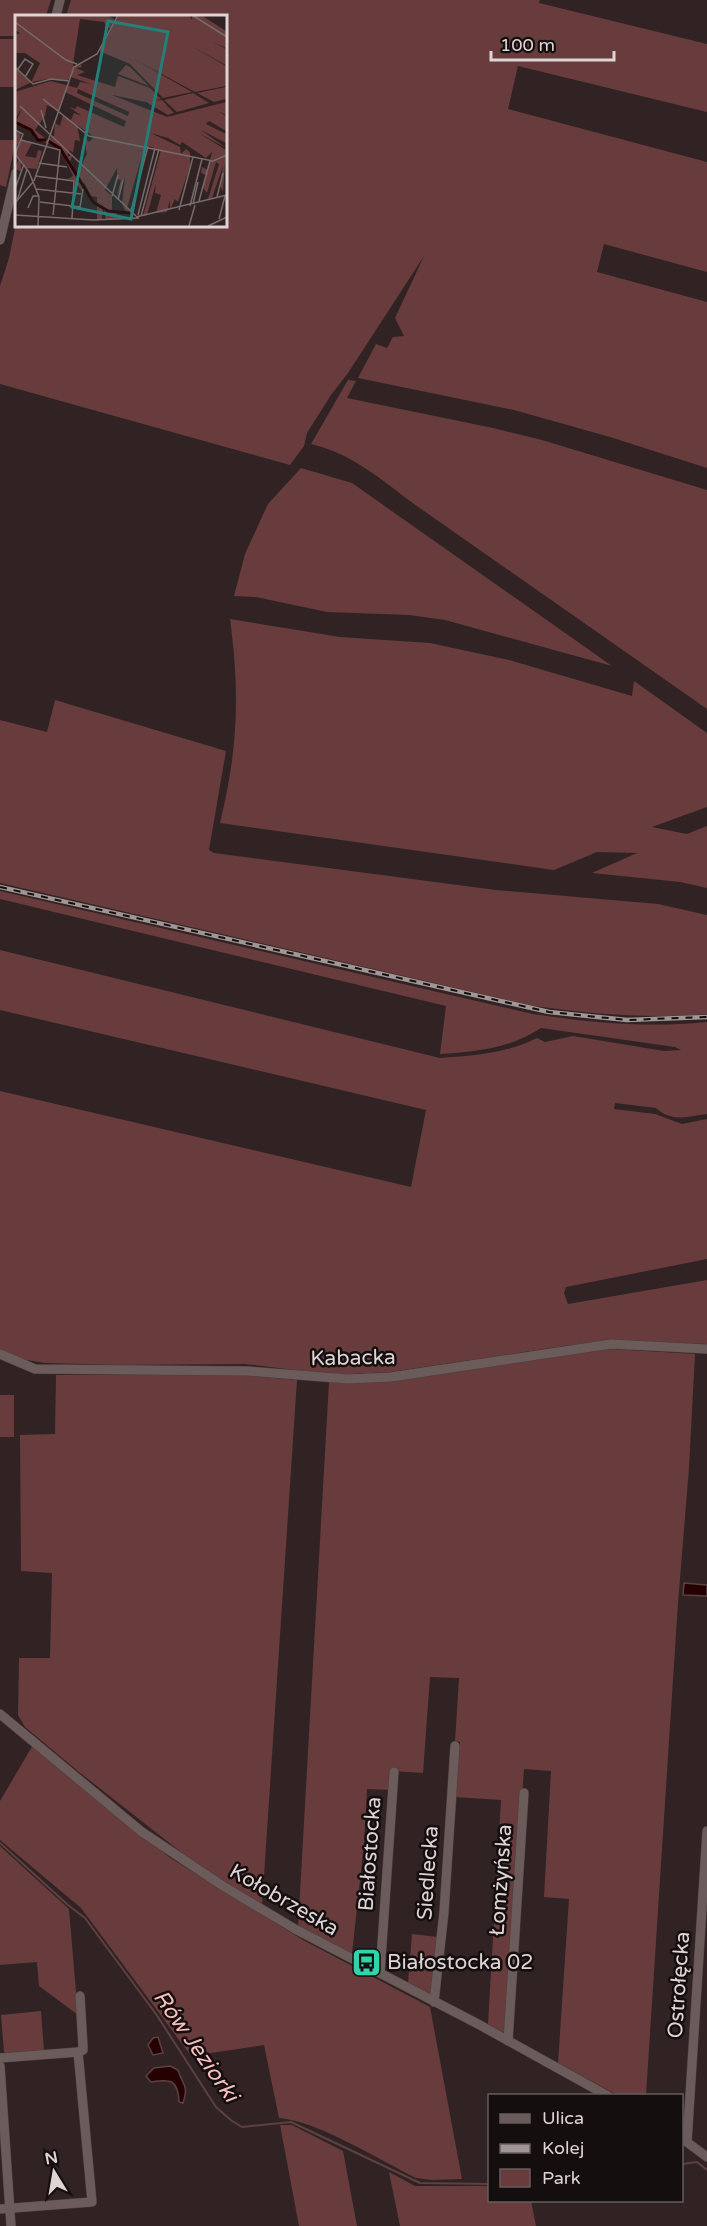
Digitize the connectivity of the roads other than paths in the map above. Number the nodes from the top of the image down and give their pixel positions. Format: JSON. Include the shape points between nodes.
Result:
{"nodes":[{"id":1,"x":60,"y":0,"type":"edge"},
{"id":2,"x":56,"y":15,"type":"edge"},
{"id":3,"x":15,"y":177,"type":"edge"},
{"id":4,"x":0,"y":240,"type":"edge"},
{"id":5,"x":707,"y":1349,"type":"edge"},
{"id":6,"x":0,"y":1354,"type":"edge"},
{"id":7,"x":0,"y":1714,"type":"edge"},
{"id":8,"x":455,"y":1746,"type":"dead end"},
{"id":9,"x":394,"y":1772,"type":"dead end"},
{"id":10,"x":524,"y":1793,"type":"dead end"},
{"id":11,"x":707,"y":1831,"type":"edge"},
{"id":12,"x":380,"y":1973,"type":"junction"},
{"id":13,"x":80,"y":1996,"type":"dead end"},
{"id":14,"x":434,"y":2002,"type":"junction"},
{"id":15,"x":508,"y":2041,"type":"junction"},
{"id":16,"x":78,"y":2052,"type":"junction"},
{"id":17,"x":0,"y":2058,"type":"edge"},
{"id":18,"x":0,"y":2066,"type":"edge"},
{"id":19,"x":604,"y":2094,"type":"edge"},
{"id":20,"x":684,"y":2141,"type":"edge"},
{"id":21,"x":707,"y":2157,"type":"edge"},
{"id":22,"x":5,"y":2209,"type":"edge"},
{"id":23,"x":11,"y":2226,"type":"edge"}],
"edges":[{"from":1,"to":2,"type":"street"},
{"from":3,"to":4,"type":"street"},
{"from":5,"to":6,"type":"street","name":"Kabacka","via":[[610,1344],[391,1377],[348,1379],[247,1371],[35,1369]]},
{"from":7,"to":12,"type":"street","name":"Kołobrzeska","via":[[142,1832],[183,1861],[295,1929]]},
{"from":8,"to":14,"type":"street","name":"Siedlecka"},
{"from":9,"to":12,"type":"street","name":"Białostocka"},
{"from":10,"to":15,"type":"street","name":"Łomżyńska"},
{"from":11,"to":20,"type":"street","name":"Ostrołęcka"},
{"from":12,"to":14,"type":"street","name":"Kołobrzeska"},
{"from":13,"to":16,"type":"street","via":[[83,2050]]},
{"from":14,"to":15,"type":"street","name":"Kołobrzeska"},
{"from":15,"to":19,"type":"street","name":"Kołobrzeska"},
{"from":16,"to":17,"type":"street"},
{"from":16,"to":22,"type":"street","via":[[92,2202]]},
{"from":18,"to":22,"type":"street"},
{"from":20,"to":21,"type":"street"},
{"from":22,"to":23,"type":"street"}]}
